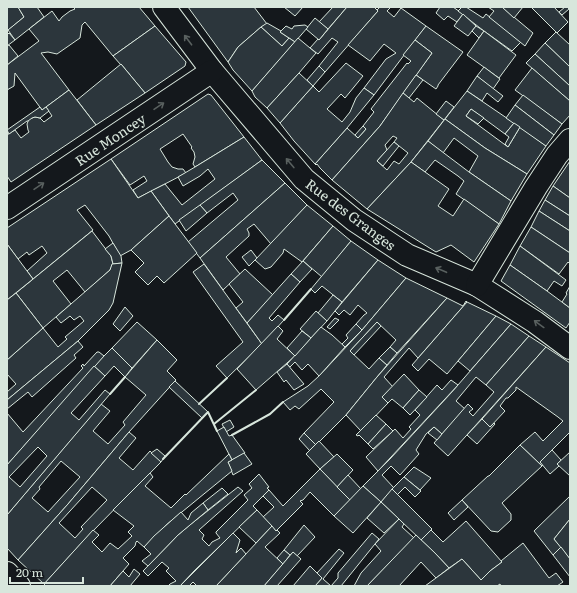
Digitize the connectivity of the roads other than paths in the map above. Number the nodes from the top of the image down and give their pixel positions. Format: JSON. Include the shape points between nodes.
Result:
{"nodes":[{"id":1,"x":164,"y":7,"type":"edge"},
{"id":2,"x":212,"y":71,"type":"junction"},
{"id":3,"x":570,"y":140,"type":"edge"},
{"id":4,"x":7,"y":208,"type":"edge"},
{"id":5,"x":477,"y":285,"type":"junction"},
{"id":6,"x":570,"y":348,"type":"edge"},
{"id":7,"x":7,"y":574,"type":"edge"},
{"id":8,"x":19,"y":586,"type":"edge"}],
"edges":[{"from":2,"to":1,"type":"street","name":"Rue des Granges","one_way":true},
{"from":4,"to":2,"type":"street","name":"Rue Moncey","one_way":true},
{"from":5,"to":2,"type":"street","name":"Rue des Granges","one_way":true,"via":[[407,255],[354,220],[304,179]]},
{"from":3,"to":5,"type":"street","via":[[536,187]]},
{"from":6,"to":5,"type":"street","name":"Rue des Granges","one_way":true},
{"from":7,"to":8,"type":"street"}]}
